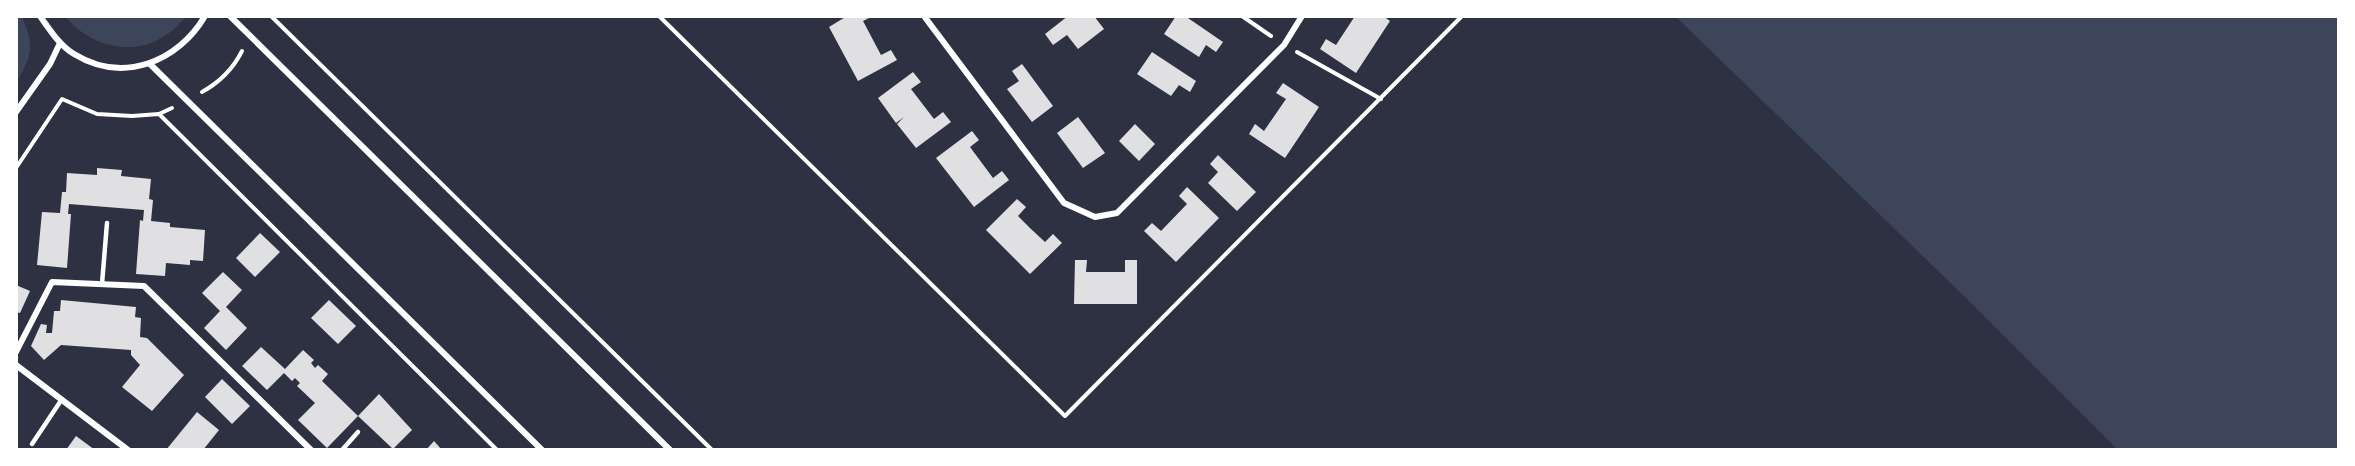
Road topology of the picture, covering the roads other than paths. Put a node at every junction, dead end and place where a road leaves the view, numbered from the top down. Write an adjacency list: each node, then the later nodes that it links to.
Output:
1 (40, 16): 6 (street)
2 (205, 16): 7 (street)
3 (230, 16): 20 (street)
4 (924, 16): 5 (street)
5 (1302, 16)
6 (60, 43): 7 (street); 8 (street)
7 (150, 64): 19 (street)
8 (16, 112)
9 (107, 223): 10 (lane)
10 (102, 284): 11 (street); 17 (street)
11 (16, 351)
12 (16, 365): 13 (street)
13 (62, 399): 15 (lane); 16 (street)
14 (358, 432): 18 (lane)
15 (32, 444)
16 (128, 450)
17 (310, 450)
18 (342, 450)
19 (542, 450)
20 (670, 450)

